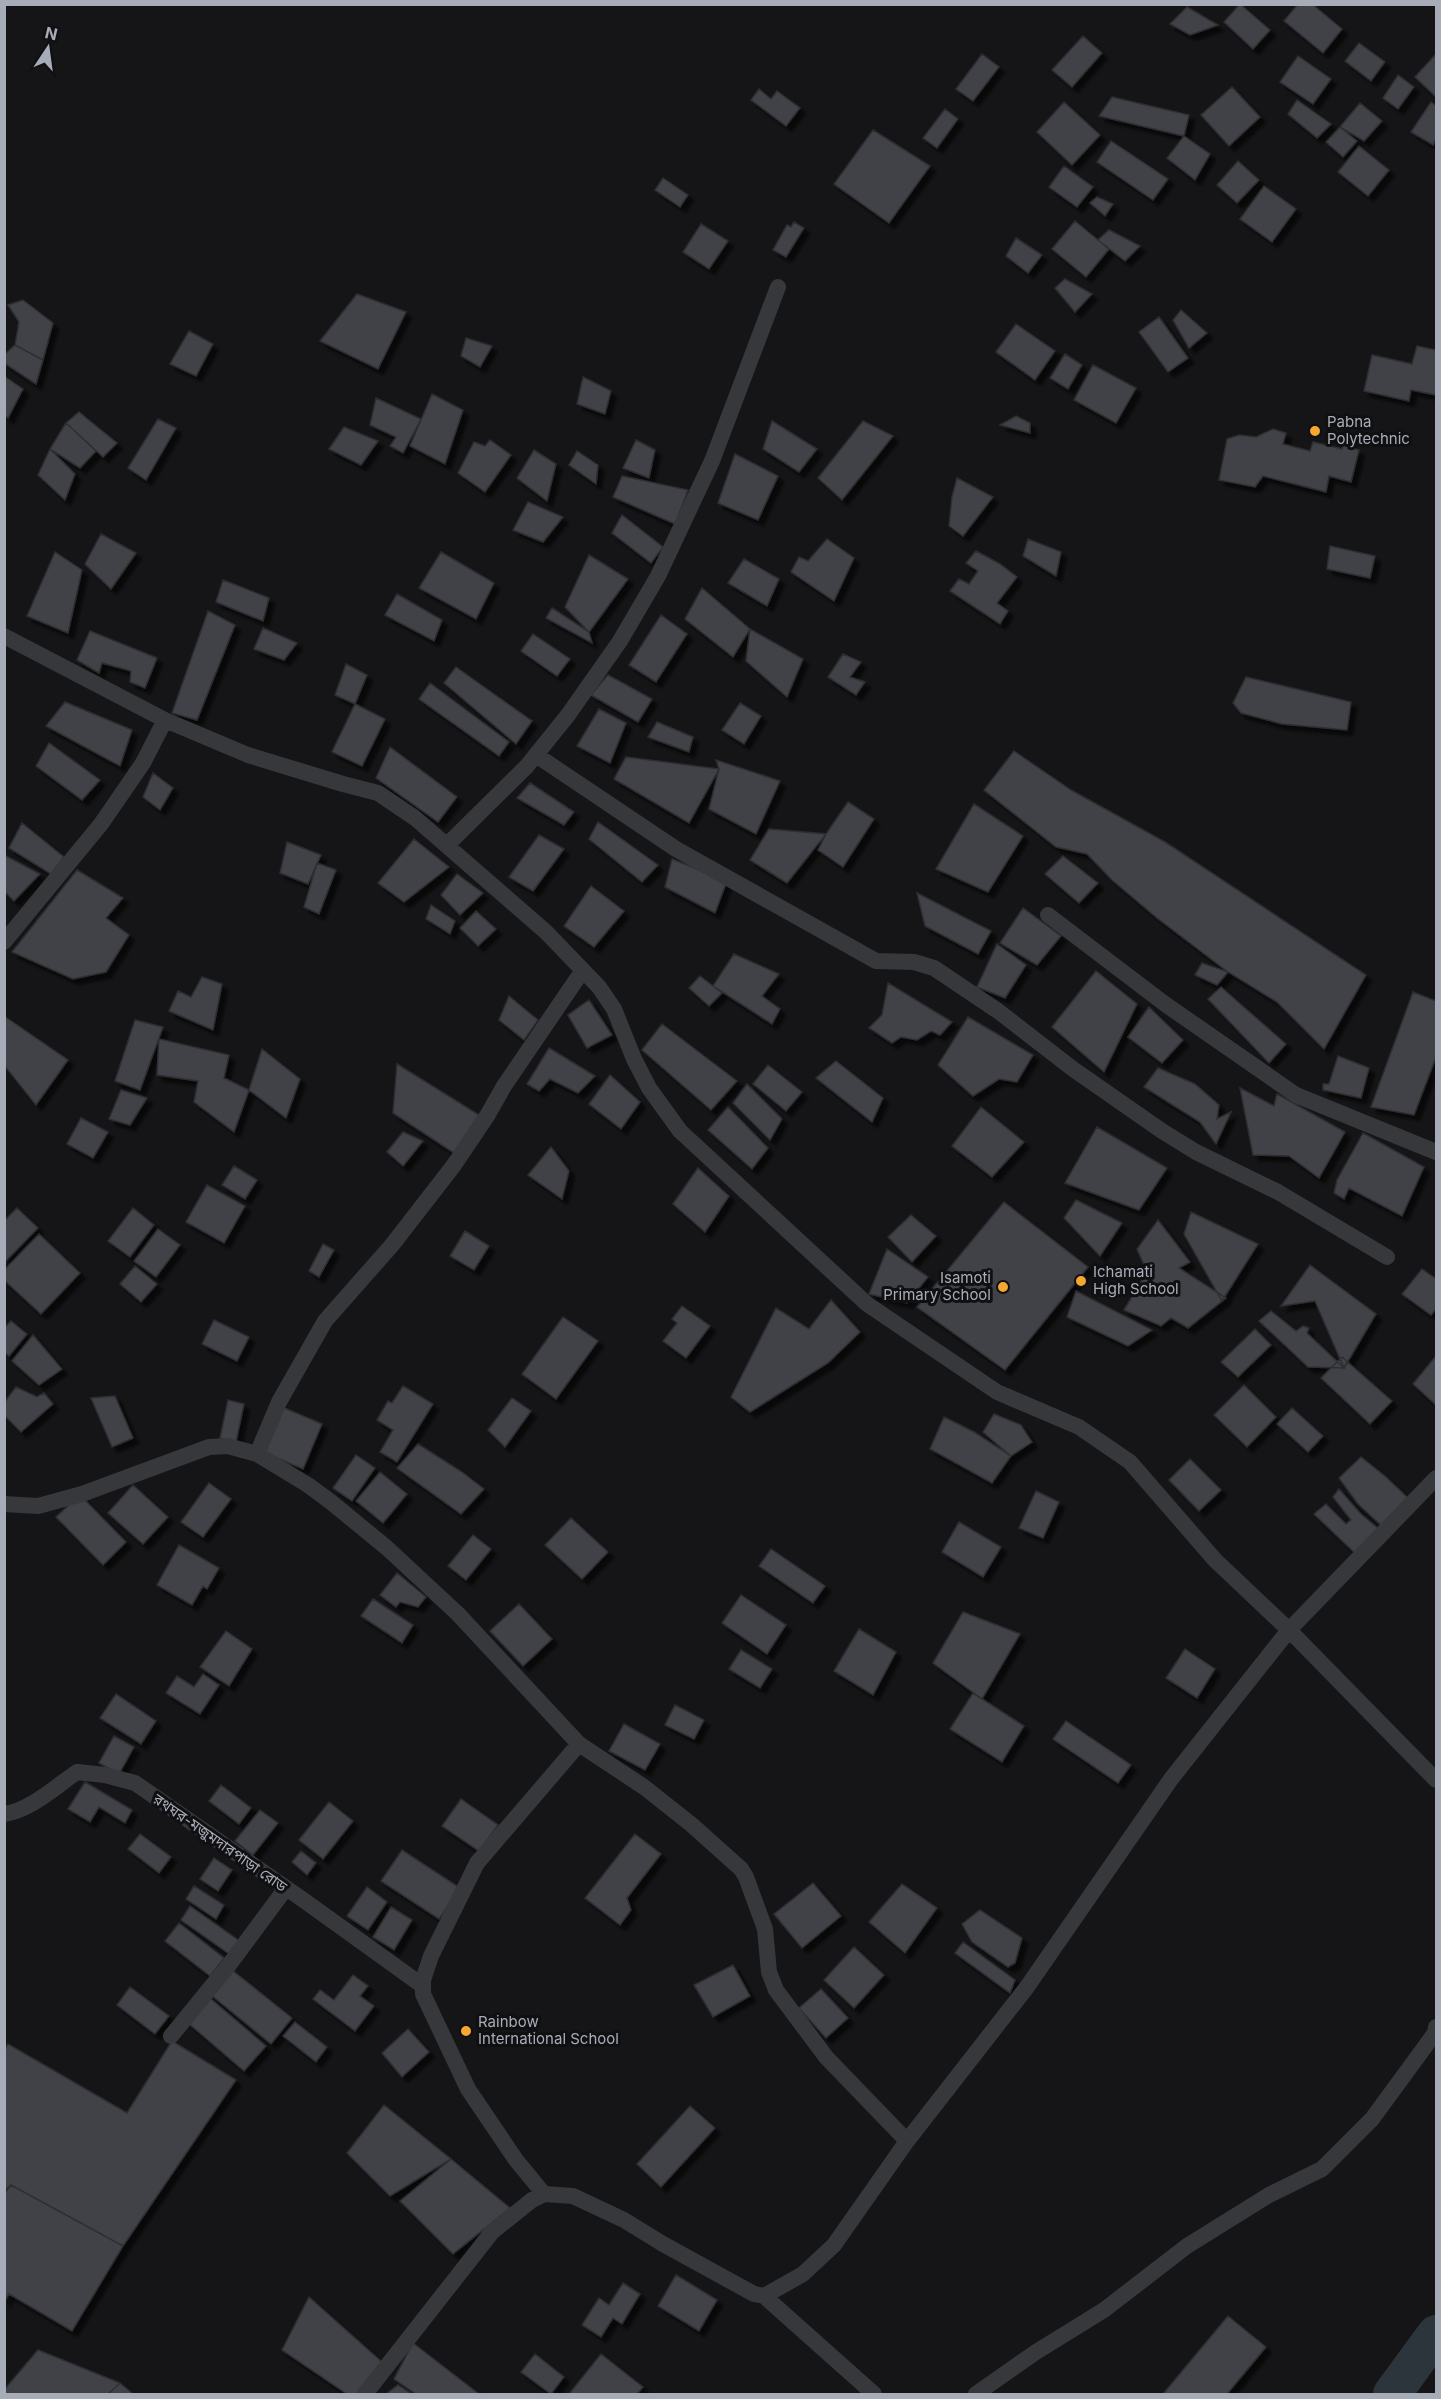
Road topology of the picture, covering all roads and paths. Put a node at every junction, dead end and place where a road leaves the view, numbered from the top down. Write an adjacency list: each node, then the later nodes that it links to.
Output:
1 (778, 287): 4 (street)
2 (4, 636): 3 (street)
3 (165, 720): 5 (street); 7 (street)
4 (536, 755): 5 (street); 10 (street)
5 (447, 845): 8 (street)
6 (1048, 915): 9 (street)
7 (4, 942)
8 (583, 970): 11 (street); 14 (street)
9 (1437, 1152)
10 (1387, 1257)
11 (256, 1454): 13 (street); 15 (street)
12 (1437, 1478): 14 (street)
13 (4, 1504)
14 (1289, 1630): 16 (street); 22 (street)
15 (579, 1744): 19 (street); 22 (street)
16 (1437, 1780)
17 (4, 1814): 18 (street, রথঘর-মজুমদারপাড়া রোড)
18 (286, 1888): 19 (street, রথঘর-মজুমদারপাড়া রোড); 21 (street)
19 (423, 1986): 23 (street)
20 (1437, 2027): 27 (street)
21 (171, 2036)
22 (906, 2141): 24 (street)
23 (544, 2194): 24 (street); 25 (street)
24 (765, 2296): 26 (street)
25 (365, 2394)
26 (874, 2394)
27 (976, 2394)

